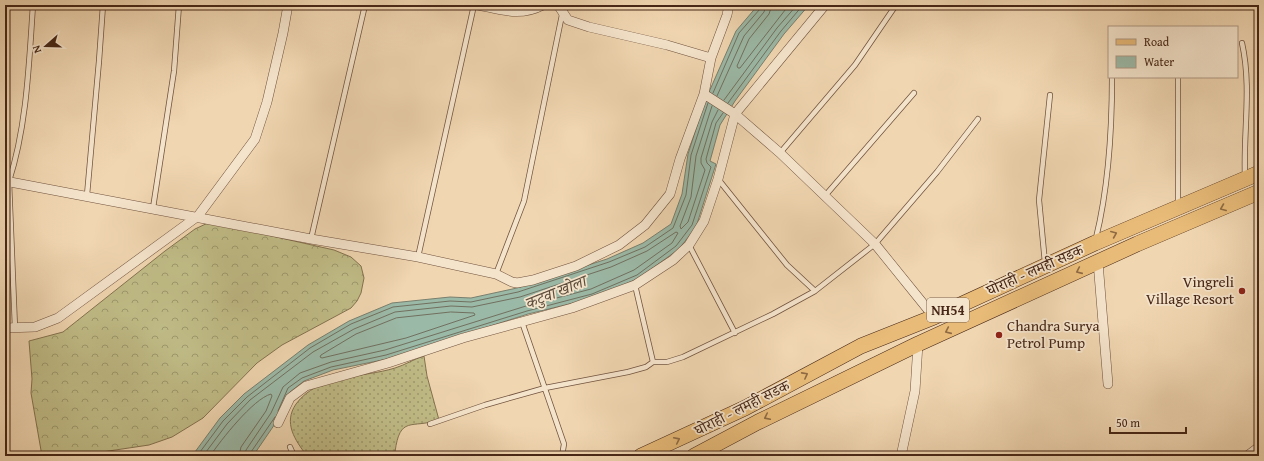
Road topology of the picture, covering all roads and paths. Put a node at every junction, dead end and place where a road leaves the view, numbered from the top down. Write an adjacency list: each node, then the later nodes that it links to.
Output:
1 (33, 5): 25 (lane)
2 (102, 5): 27 (lane)
3 (179, 5): 30 (lane)
4 (288, 5): 31 (street)
5 (365, 5): 32 (lane)
6 (474, 5): 36 (lane)
7 (478, 5): 8 (street)
8 (543, 5)
9 (729, 5): 14 (street)
10 (825, 5): 20 (street)
11 (896, 5): 22 (lane)
12 (562, 7): 14 (street); 39 (lane)
13 (1242, 43): 23 (lane)
14 (711, 58): 18 (street)
15 (1112, 78): 33 (lane)
16 (1178, 78): 29 (lane)
17 (914, 93): 28 (lane)
18 (704, 94): 20 (street); 39 (street)
19 (1050, 95): 38 (lane)
20 (735, 114): 22 (street); 24 (street)
21 (978, 119): 34 (lane)
22 (780, 153): 28 (street)
23 (1252, 176): 29 (main road, घोराही - लमही सडक / NH54)
24 (718, 179): 35 (street); 41 (lane)
25 (7, 181): 27 (street); 45 (lane)
26 (1259, 192): 37 (main road, घोराही - लमही सडक / NH54, one-way to 37)
27 (87, 195): 30 (street)
28 (824, 196): 34 (street)
29 (1178, 207): 33 (main road, घोराही - लमही सडक / NH54, one-way to 29)
30 (153, 208): 31 (street)
31 (198, 216): 32 (street); 45 (street)
32 (311, 239): 36 (street)
33 (1095, 243): 38 (main road, घोराही - लमही सडक / NH54)
34 (875, 244): 41 (lane); 42 (street)
35 (689, 245): 40 (street); 46 (lane)
36 (418, 257): 39 (street)
37 (1098, 262): 47 (main road, घोराही - लमही सडक / NH54, one-way to 47); 49 (street)
38 (1045, 265): 42 (main road, घोराही - लमही सडक / NH54)
39 (496, 274)
40 (635, 285): 43 (street); 48 (lane)
41 (815, 291): 46 (lane)
42 (934, 317): 55 (main road, घोराही - लमही सडक / NH54, one-way to 42)
43 (522, 322): 50 (lane); 51 (street)
44 (5, 328): 45 (street)
45 (15, 328)
46 (735, 333): 48 (lane)
47 (918, 344): 59 (main road, घोराही - लमही सडक / NH54, one-way to 59); 60 (street)
48 (653, 362): 50 (lane)
49 (1108, 384)
50 (546, 388): 52 (lane); 57 (lane)
51 (278, 423)
52 (430, 424)
53 (290, 447): 56 (lane)
54 (1259, 447): 61 (street)
55 (662, 452): 58 (main road, घोराही - लमही सडक / NH54)
56 (294, 456)
57 (562, 456)
58 (641, 456)
59 (694, 456)
60 (901, 456)
61 (1247, 456)

